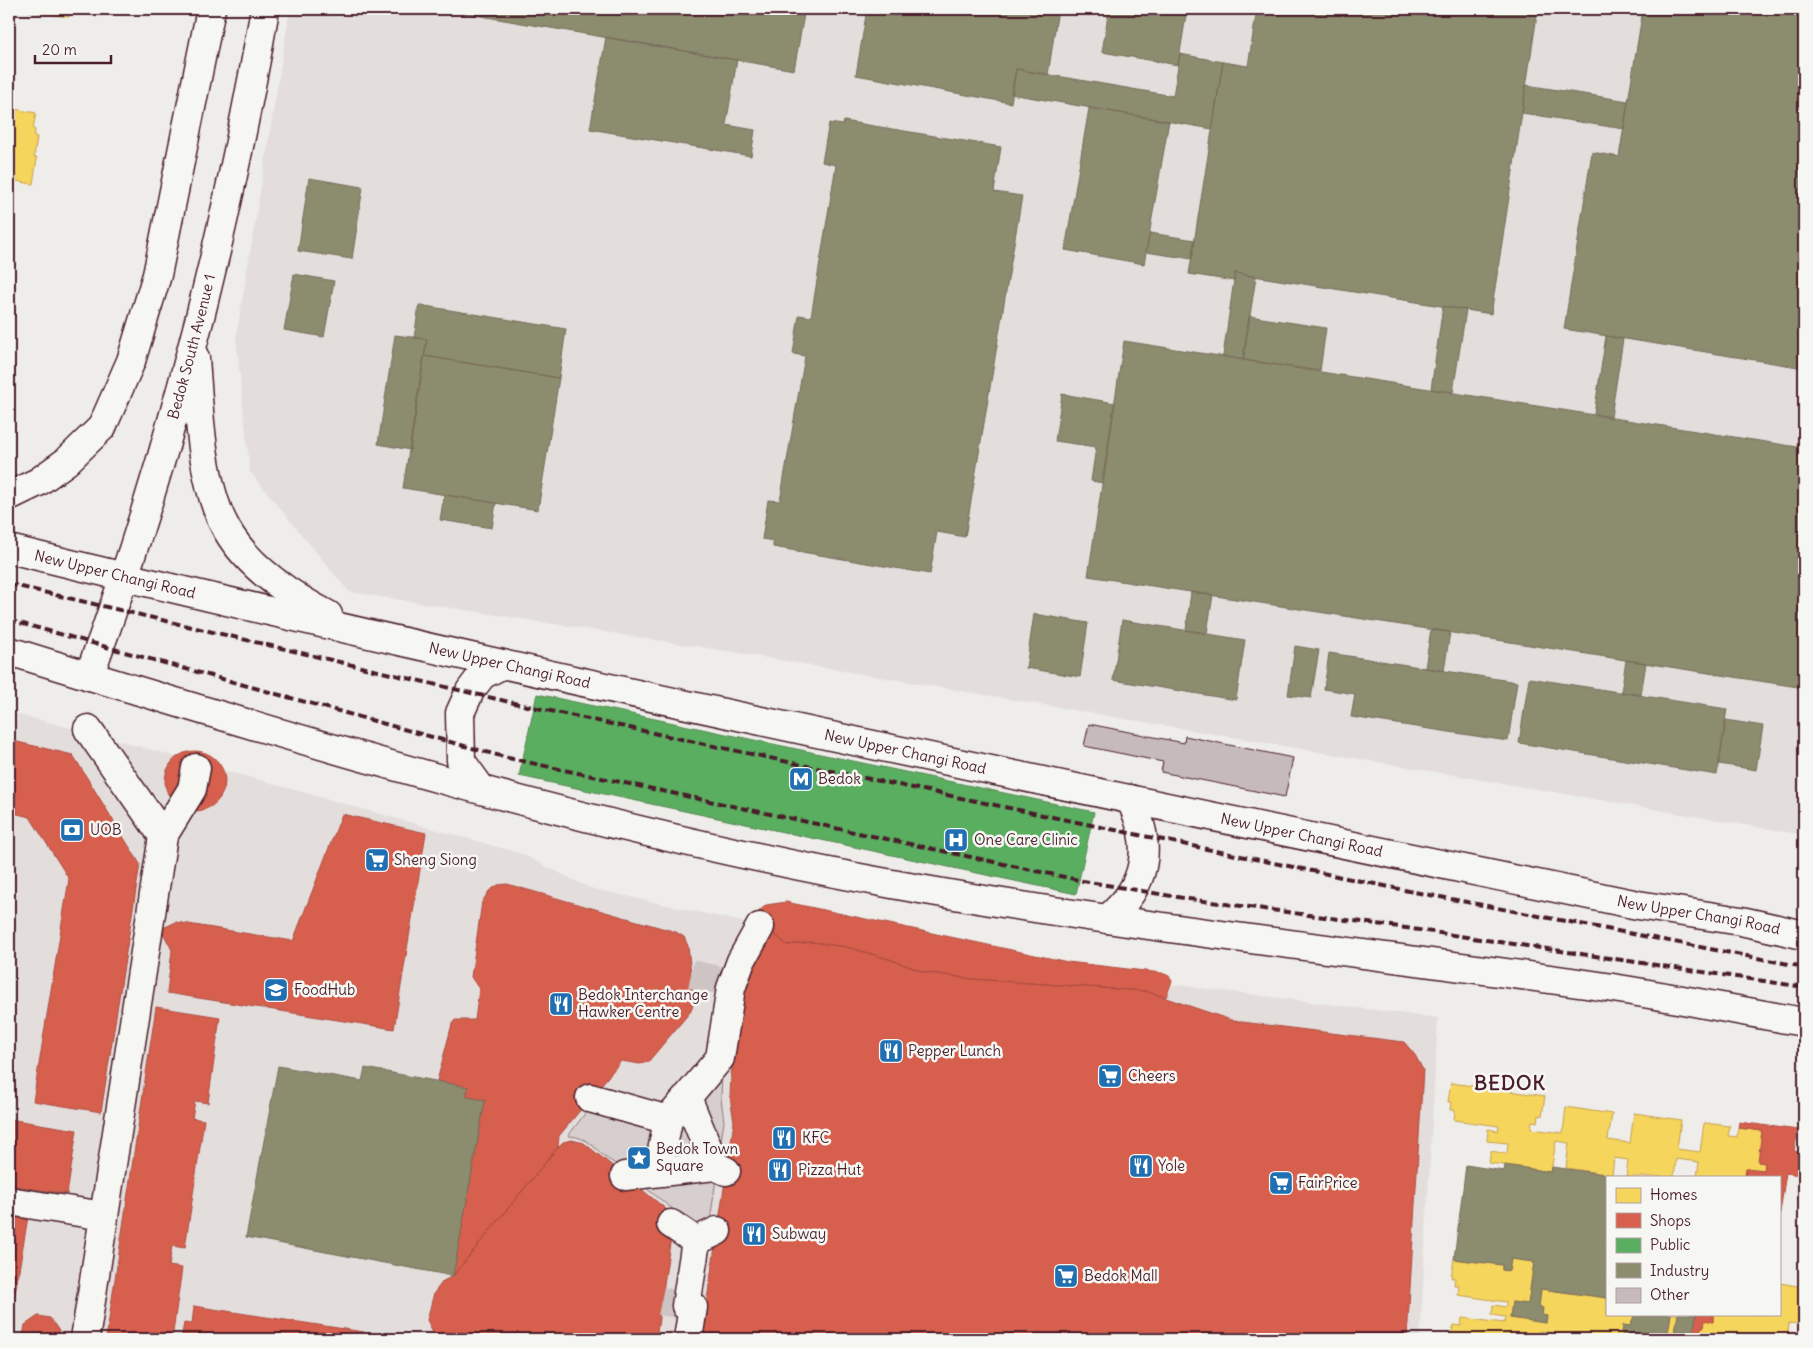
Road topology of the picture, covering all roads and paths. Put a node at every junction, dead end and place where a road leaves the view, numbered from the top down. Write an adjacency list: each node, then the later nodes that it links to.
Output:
1 (211, 9): 4 (main road)
2 (265, 9): 3 (main road, Bedok South Avenue 1)
3 (193, 342): 6 (main road, Bedok South Avenue 1); 7 (main road)
4 (9, 496)
5 (9, 549): 6 (main road, New Upper Changi Road)
6 (126, 578): 7 (main road, New Upper Changi Road); 10 (main road, Bedok South Avenue 1)
7 (359, 632): 9 (main road, New Upper Changi Road)
8 (9, 651): 10 (main road)
9 (503, 664): 13 (main road); 14 (main road, New Upper Changi Road)
10 (89, 676): 13 (main road)
11 (88, 729): 15 (main road)
12 (196, 768): 15 (main road)
13 (482, 790): 16 (main road)
14 (1130, 799): 16 (main road); 18 (main road, New Upper Changi Road)
15 (163, 836): 28 (main road)
16 (1107, 919): 19 (main road)
17 (760, 927): 22 (main road)
18 (1804, 935)
19 (1758, 1014): 20 (main road); 21 (main road)
20 (1804, 1022)
21 (1804, 1036)
22 (687, 1097): 24 (main road); 25 (main road)
23 (590, 1098): 24 (main road)
24 (668, 1120): 25 (main road)
25 (658, 1172): 26 (main road)
26 (625, 1176)
27 (9, 1201): 28 (main road)
28 (104, 1216): 30 (main road)
29 (671, 1224): 31 (main road)
30 (85, 1339)
31 (688, 1339)

